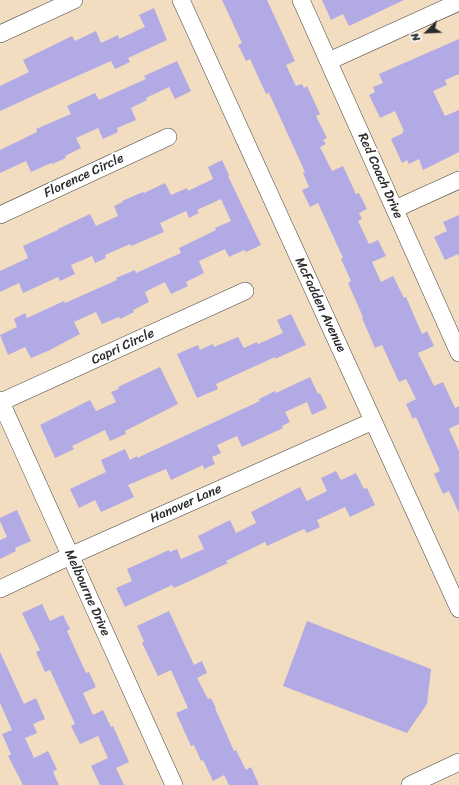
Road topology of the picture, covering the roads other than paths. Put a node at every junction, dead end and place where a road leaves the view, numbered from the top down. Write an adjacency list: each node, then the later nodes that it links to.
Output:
1 (74, 0): 5 (street)
2 (181, 0): 14 (street, McFadden Avenue)
3 (301, 0): 6 (street, Red Coach Drive)
4 (459, 2): 6 (street)
5 (0, 34)
6 (328, 61): 9 (street, Red Coach Drive)
7 (168, 137): 10 (street, Florence Circle)
8 (459, 180): 9 (street)
9 (394, 209): 12 (street, Red Coach Drive)
10 (0, 215)
11 (244, 291): 13 (street, Capri Circle)
12 (459, 352)
13 (0, 401): 15 (street, Melbourne Drive)
14 (373, 421): 15 (street, Hanover Lane); 17 (street, McFadden Avenue)
15 (70, 556): 16 (street, Hanover Lane); 19 (street, Melbourne Drive)
16 (0, 590)
17 (459, 609)
18 (459, 762): 20 (street)
19 (174, 785)
20 (410, 785)

